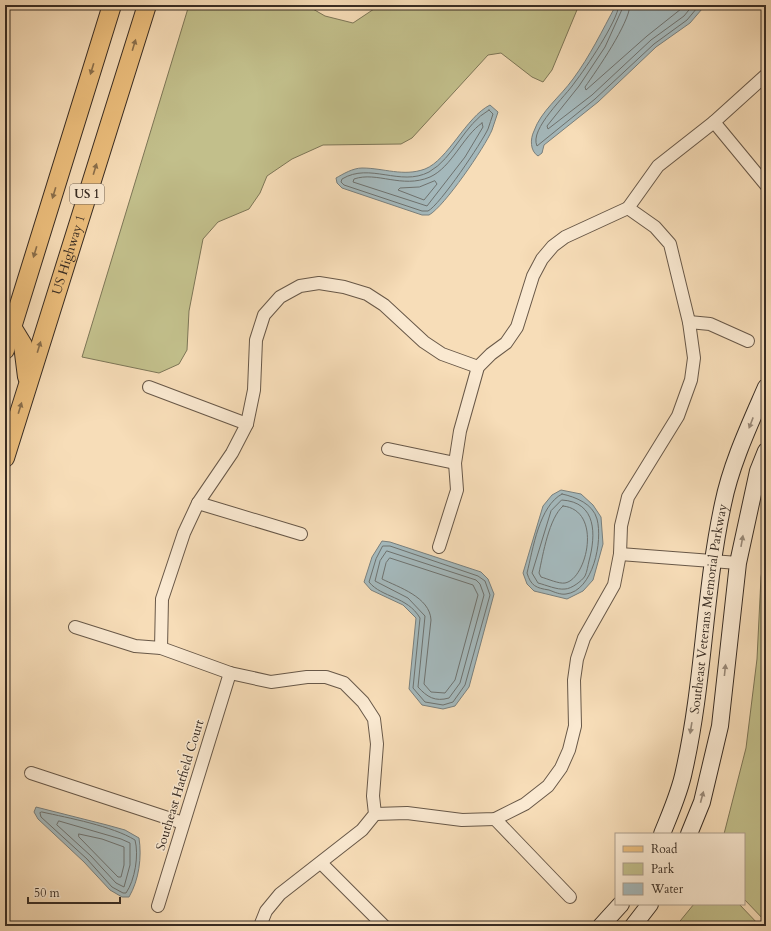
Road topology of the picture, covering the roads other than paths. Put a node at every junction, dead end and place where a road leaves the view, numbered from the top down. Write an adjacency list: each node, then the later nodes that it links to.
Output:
1 (112, 5): 8 (main road, US 1, one-way to 8)
2 (147, 5): 12 (main road, US Highway 1 / US 1, one-way to 2)
3 (766, 76): 4 (street)
4 (714, 122): 5 (street); 6 (street)
5 (766, 185)
6 (628, 208): 7 (street); 11 (street)
7 (689, 322): 9 (street); 23 (street)
8 (12, 327): 10 (main road, US 1); 12 (main road)
9 (748, 341)
10 (5, 350)
11 (478, 367): 15 (street); 19 (street)
12 (28, 384): 18 (main road, US Highway 1 / US 1, one-way to 12)
13 (149, 387): 15 (street)
14 (766, 387): 24 (main road, Southeast Veterans Memorial Parkway, one-way to 24)
15 (247, 424): 20 (street)
16 (388, 449): 19 (street)
17 (766, 451): 25 (main road, Southeast Veterans Memorial Parkway, one-way to 17)
18 (5, 458)
19 (455, 463): 22 (street)
20 (198, 503): 21 (street); 27 (street)
21 (301, 534)
22 (439, 548)
23 (620, 554): 24 (street); 31 (street)
24 (713, 562): 25 (street); 33 (main road, Southeast Veterans Memorial Parkway, one-way to 33)
25 (738, 563): 34 (main road, Southeast Veterans Memorial Parkway, one-way to 25)
26 (75, 627): 27 (street)
27 (161, 648): 28 (street)
28 (230, 673): 30 (street); 32 (street, Southeast Hatfield Court)
29 (31, 773): 32 (street)
30 (375, 814): 31 (street); 35 (street)
31 (495, 819): 36 (street)
32 (183, 823): 39 (street, Southeast Hatfield Court)
33 (662, 833)
34 (689, 833)
35 (321, 863): 40 (street); 41 (street)
36 (570, 897)
37 (619, 905): 42 (main road)
38 (649, 905): 43 (main road)
39 (158, 906)
40 (260, 926)
41 (384, 926)
42 (601, 926)
43 (633, 926)

